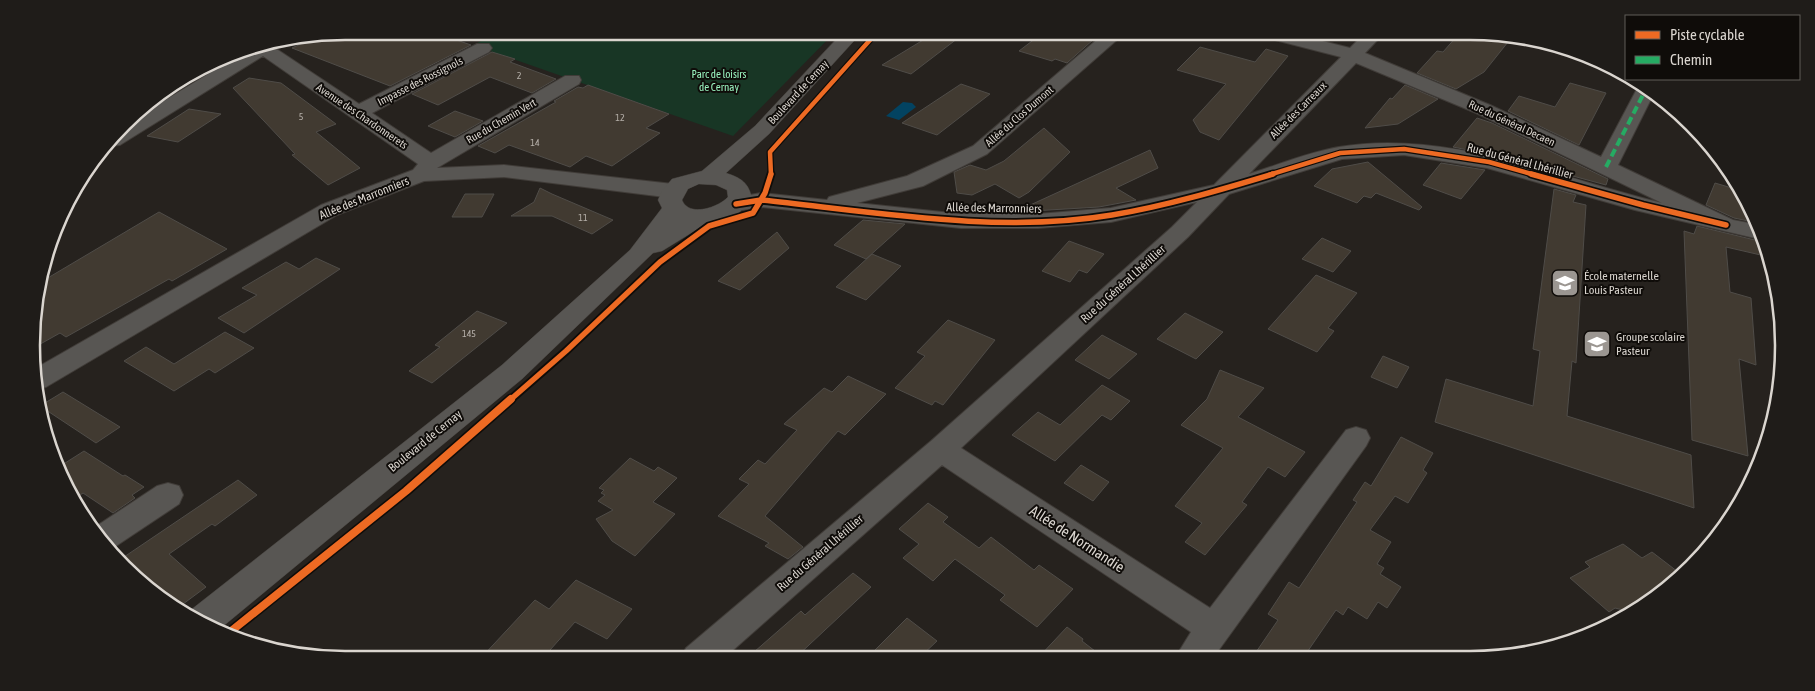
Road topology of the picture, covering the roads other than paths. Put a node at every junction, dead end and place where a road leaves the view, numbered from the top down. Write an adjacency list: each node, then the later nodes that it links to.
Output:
1 (846, 40): 11 (street, Boulevard de Cernay)
2 (1108, 40): 19 (street, Allée du Clos Dumont)
3 (1297, 40): 7 (street, Rue du Général Decaen)
4 (1369, 40): 7 (street, Allée des Carreaux)
5 (483, 48): 10 (street, Impasse des Rossignols)
6 (266, 50): 10 (street, Avenue des Chardonnerets); 12 (street)
7 (1354, 54): 13 (street, Rue du Général Decaen); 16 (street, Allée des Carreaux)
8 (572, 80): 14 (street, Rue du Chemin Vert)
9 (1643, 94): 13 (street)
10 (357, 113): 14 (street, Avenue des Chardonnerets)
11 (762, 130): 15 (street, Boulevard de Cernay); 17 (street, Boulevard de Cernay)
12 (126, 132)
13 (1606, 167): 21 (street, Rue du Général Decaen)
14 (425, 169): 18 (street, Allée des Marronniers); 24 (street, Allée des Marronniers)
15 (709, 176): 17 (street); 18 (street)
16 (1220, 190): 19 (street, Allée des Marronniers); 21 (street, Rue du Général Lhérillier); 26 (street, Rue du Général Lhérillier)
17 (742, 194): 19 (street, Allée des Marronniers); 20 (street)
18 (674, 200): 20 (street); 23 (street, Boulevard de Cernay)
19 (822, 206)
20 (701, 217): 23 (street, Boulevard de Cernay)
21 (1726, 225): 22 (street, Rue du Général Decaen)
22 (1753, 231)
23 (638, 254): 29 (street, Boulevard de Cernay)
24 (42, 376)
25 (1356, 438): 30 (street)
26 (941, 449): 30 (street, Allée de Normandie); 31 (street, Rue du Général Lhérillier)
27 (168, 495): 28 (street)
28 (107, 536)
29 (208, 618)
30 (1214, 629): 32 (street)
31 (707, 651)
32 (1197, 651)

